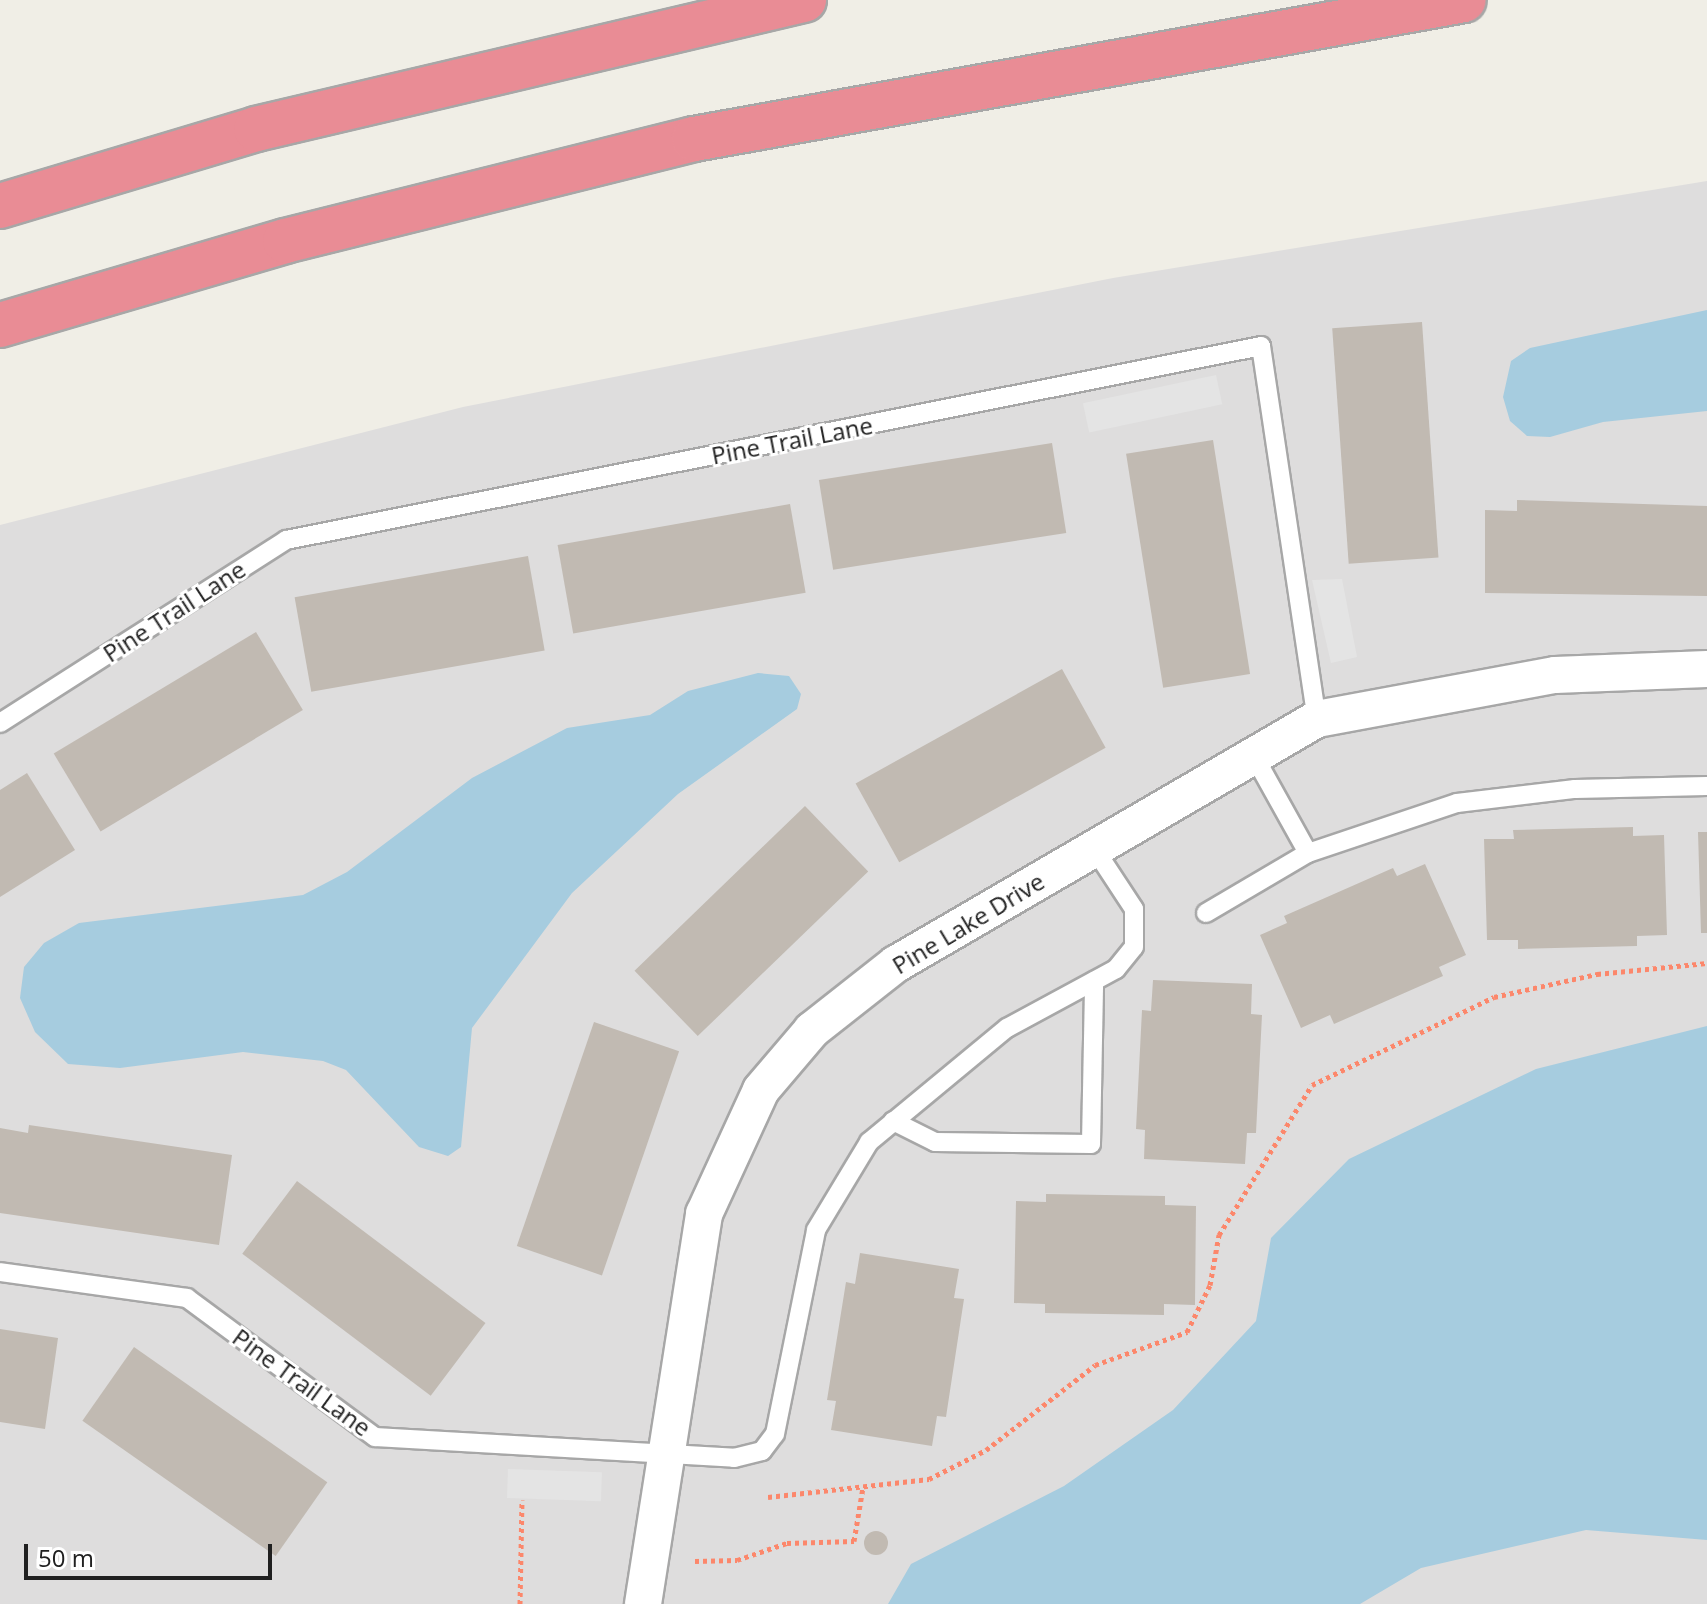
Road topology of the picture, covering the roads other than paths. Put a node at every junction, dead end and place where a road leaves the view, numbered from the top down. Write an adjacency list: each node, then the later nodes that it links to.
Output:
1 (804, 0): 3 (highway)
2 (1464, 0): 4 (highway)
3 (0, 206)
4 (0, 325)
5 (1707, 669): 6 (street, Pine Lake Drive)
6 (1317, 719): 7 (lane, Pine Trail Lane); 8 (street, Pine Lake Drive)
7 (0, 723)
8 (1254, 756): 10 (street, Pine Lake Drive); 11 (lane)
9 (1707, 786): 11 (lane)
10 (1094, 848): 13 (lane, Pine Trail Lane); 16 (street, Pine Lake Drive)
11 (1308, 853): 12 (lane)
12 (1206, 913)
13 (1094, 981): 14 (lane, Pine Trail Lane); 14 (lane)
14 (893, 1121): 16 (lane, Pine Trail Lane)
15 (0, 1272): 16 (lane, Pine Trail Lane)
16 (664, 1451): 17 (street, Pine Lake Drive)
17 (643, 1604)

